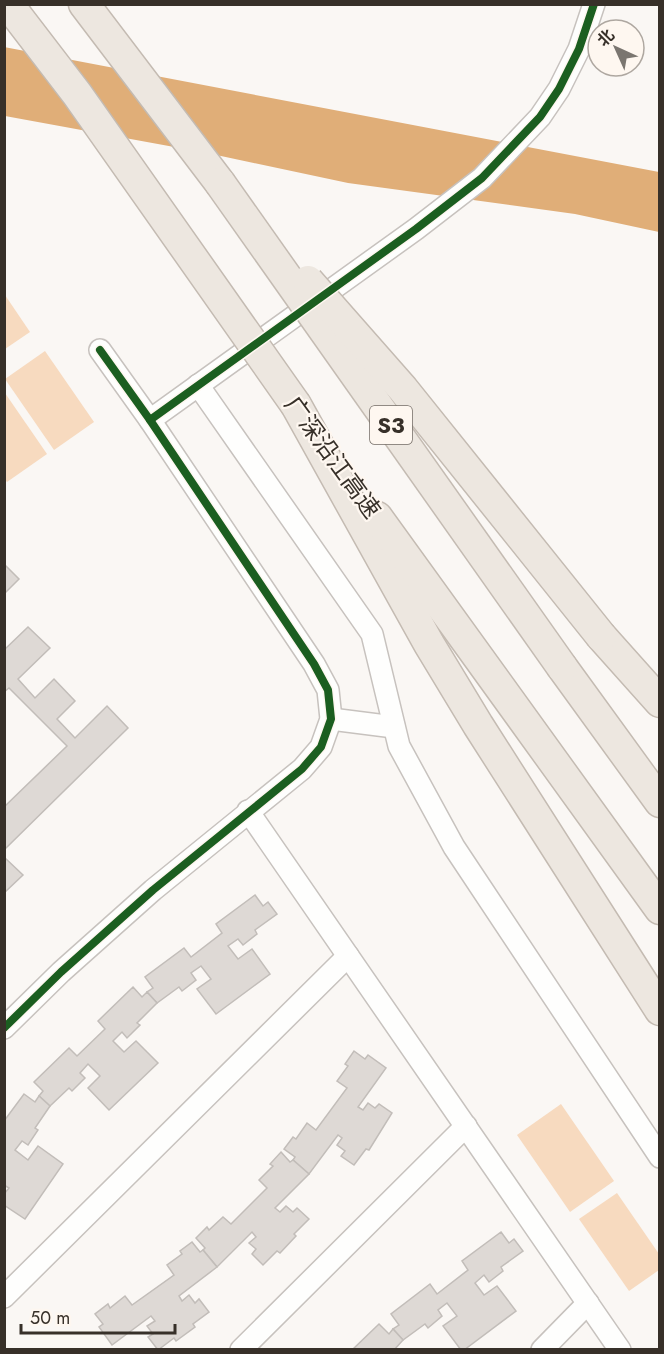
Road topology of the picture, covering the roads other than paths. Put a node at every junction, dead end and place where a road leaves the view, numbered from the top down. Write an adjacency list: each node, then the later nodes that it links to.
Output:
1 (8, 4): 7 (highway, 广深沿江高速, bridge)
2 (84, 4): 4 (highway, S3)
3 (594, 4): 6 (street)
4 (220, 183): 9 (highway, bridge); 12 (highway, S3, bridge)
5 (100, 350): 8 (street)
6 (198, 385): 8 (street); 11 (street)
7 (296, 405): 14 (highway, 广深沿江高速); 16 (highway)
8 (150, 420): 10 (street)
9 (660, 702)
10 (331, 719): 11 (street); 13 (street)
11 (394, 727): 19 (street)
12 (660, 802)
13 (248, 812): 15 (street); 17 (street)
14 (660, 909)
15 (348, 956): 18 (street); 20 (street)
16 (660, 1010)
17 (4, 1028)
18 (466, 1126): 21 (street); 22 (street)
19 (660, 1157)
20 (4, 1297)
21 (588, 1303): 23 (street); 24 (street)
22 (241, 1350)
23 (542, 1350)
24 (620, 1350)

